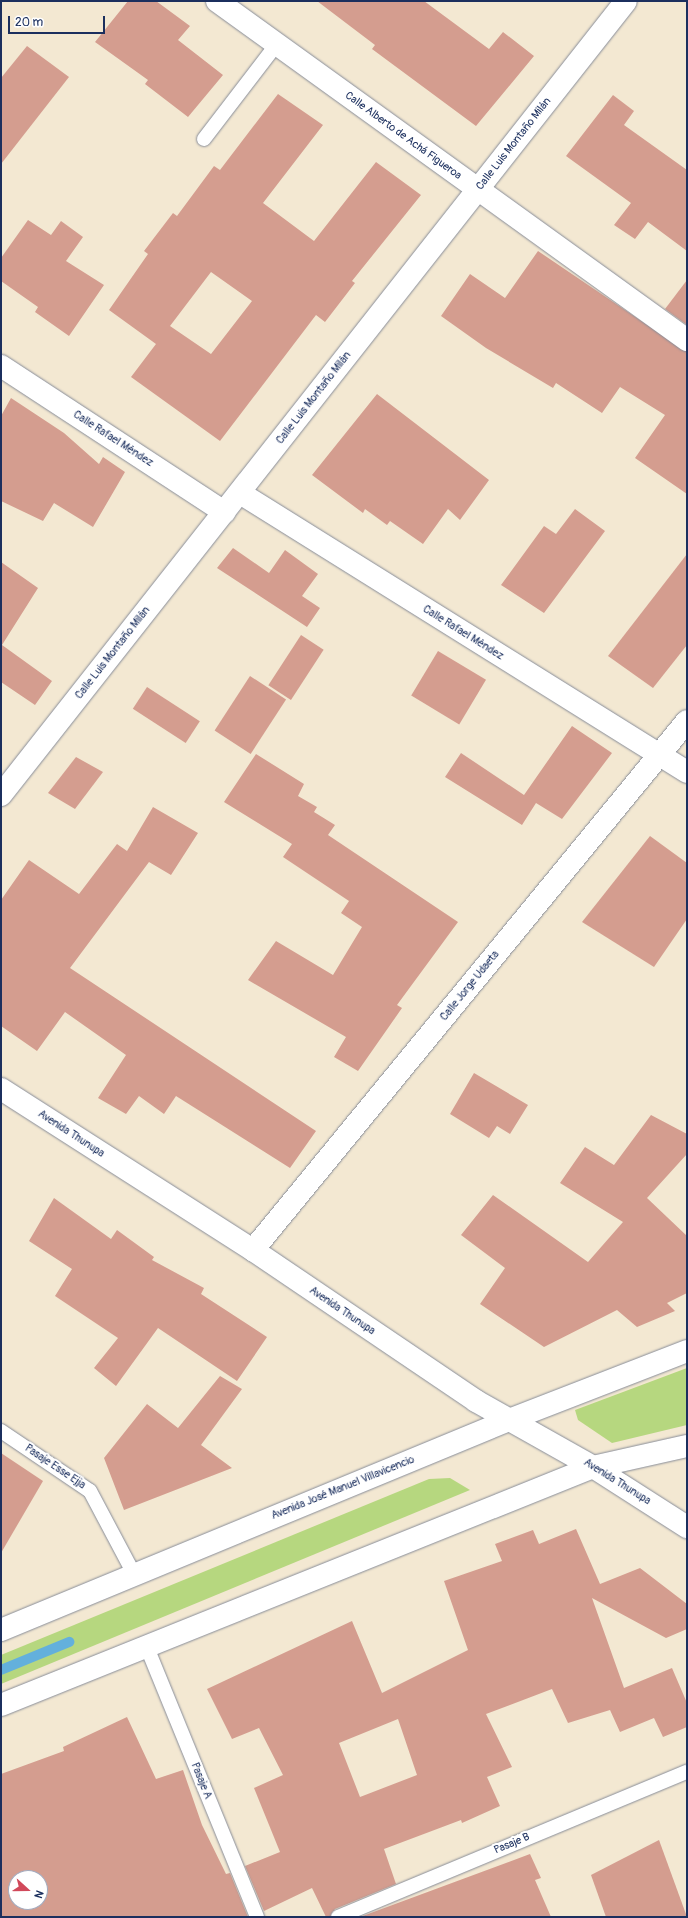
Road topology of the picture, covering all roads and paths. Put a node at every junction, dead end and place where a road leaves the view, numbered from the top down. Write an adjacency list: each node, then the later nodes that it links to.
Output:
1 (217, 1): 3 (street, Calle Alberto de Achá Figueroa)
2 (626, 1): 5 (street, Calle Luis Montaño Milán)
3 (277, 44): 4 (lane); 5 (street, Calle Alberto de Achá Figueroa)
4 (204, 139)
5 (477, 191): 6 (street, Calle Alberto de Achá Figueroa); 8 (street, Calle Luis Montaño Milán)
6 (687, 340)
7 (1, 366): 9 (street, Calle Rafael Méndez)
8 (240, 493): 9 (street, Calle Luis Montaño Milán); 11 (street, Calle Rafael Méndez)
9 (224, 512): 13 (street, Calle Luis Montaño Milán)
10 (687, 721): 11 (street, Calle Jorge Udaeta)
11 (659, 756): 12 (street, Calle Rafael Méndez); 15 (street, Calle Jorge Udaeta)
12 (687, 772)
13 (1, 795)
14 (1, 1089): 15 (street, Avenida Thunupa)
15 (253, 1250): 17 (street, Avenida Thunupa)
16 (687, 1350): 17 (street, Avenida José Manuel Villavicencio)
17 (509, 1420): 20 (street, Avenida Thunupa); 22 (street, Avenida José Manuel Villavicencio)
18 (1, 1431): 22 (lane, Pasaje Esse Ejja)
19 (687, 1446): 20 (street)
20 (593, 1467): 21 (street, Avenida Thunupa); 24 (street)
21 (687, 1527)
22 (134, 1574): 23 (street, Avenida José Manuel Villavicencio)
23 (1, 1630)
24 (146, 1645): 25 (street); 27 (lane, Pasaje A)
25 (1, 1705)
26 (687, 1772): 28 (lane, Pasaje B)
27 (257, 1917)
28 (338, 1917)

